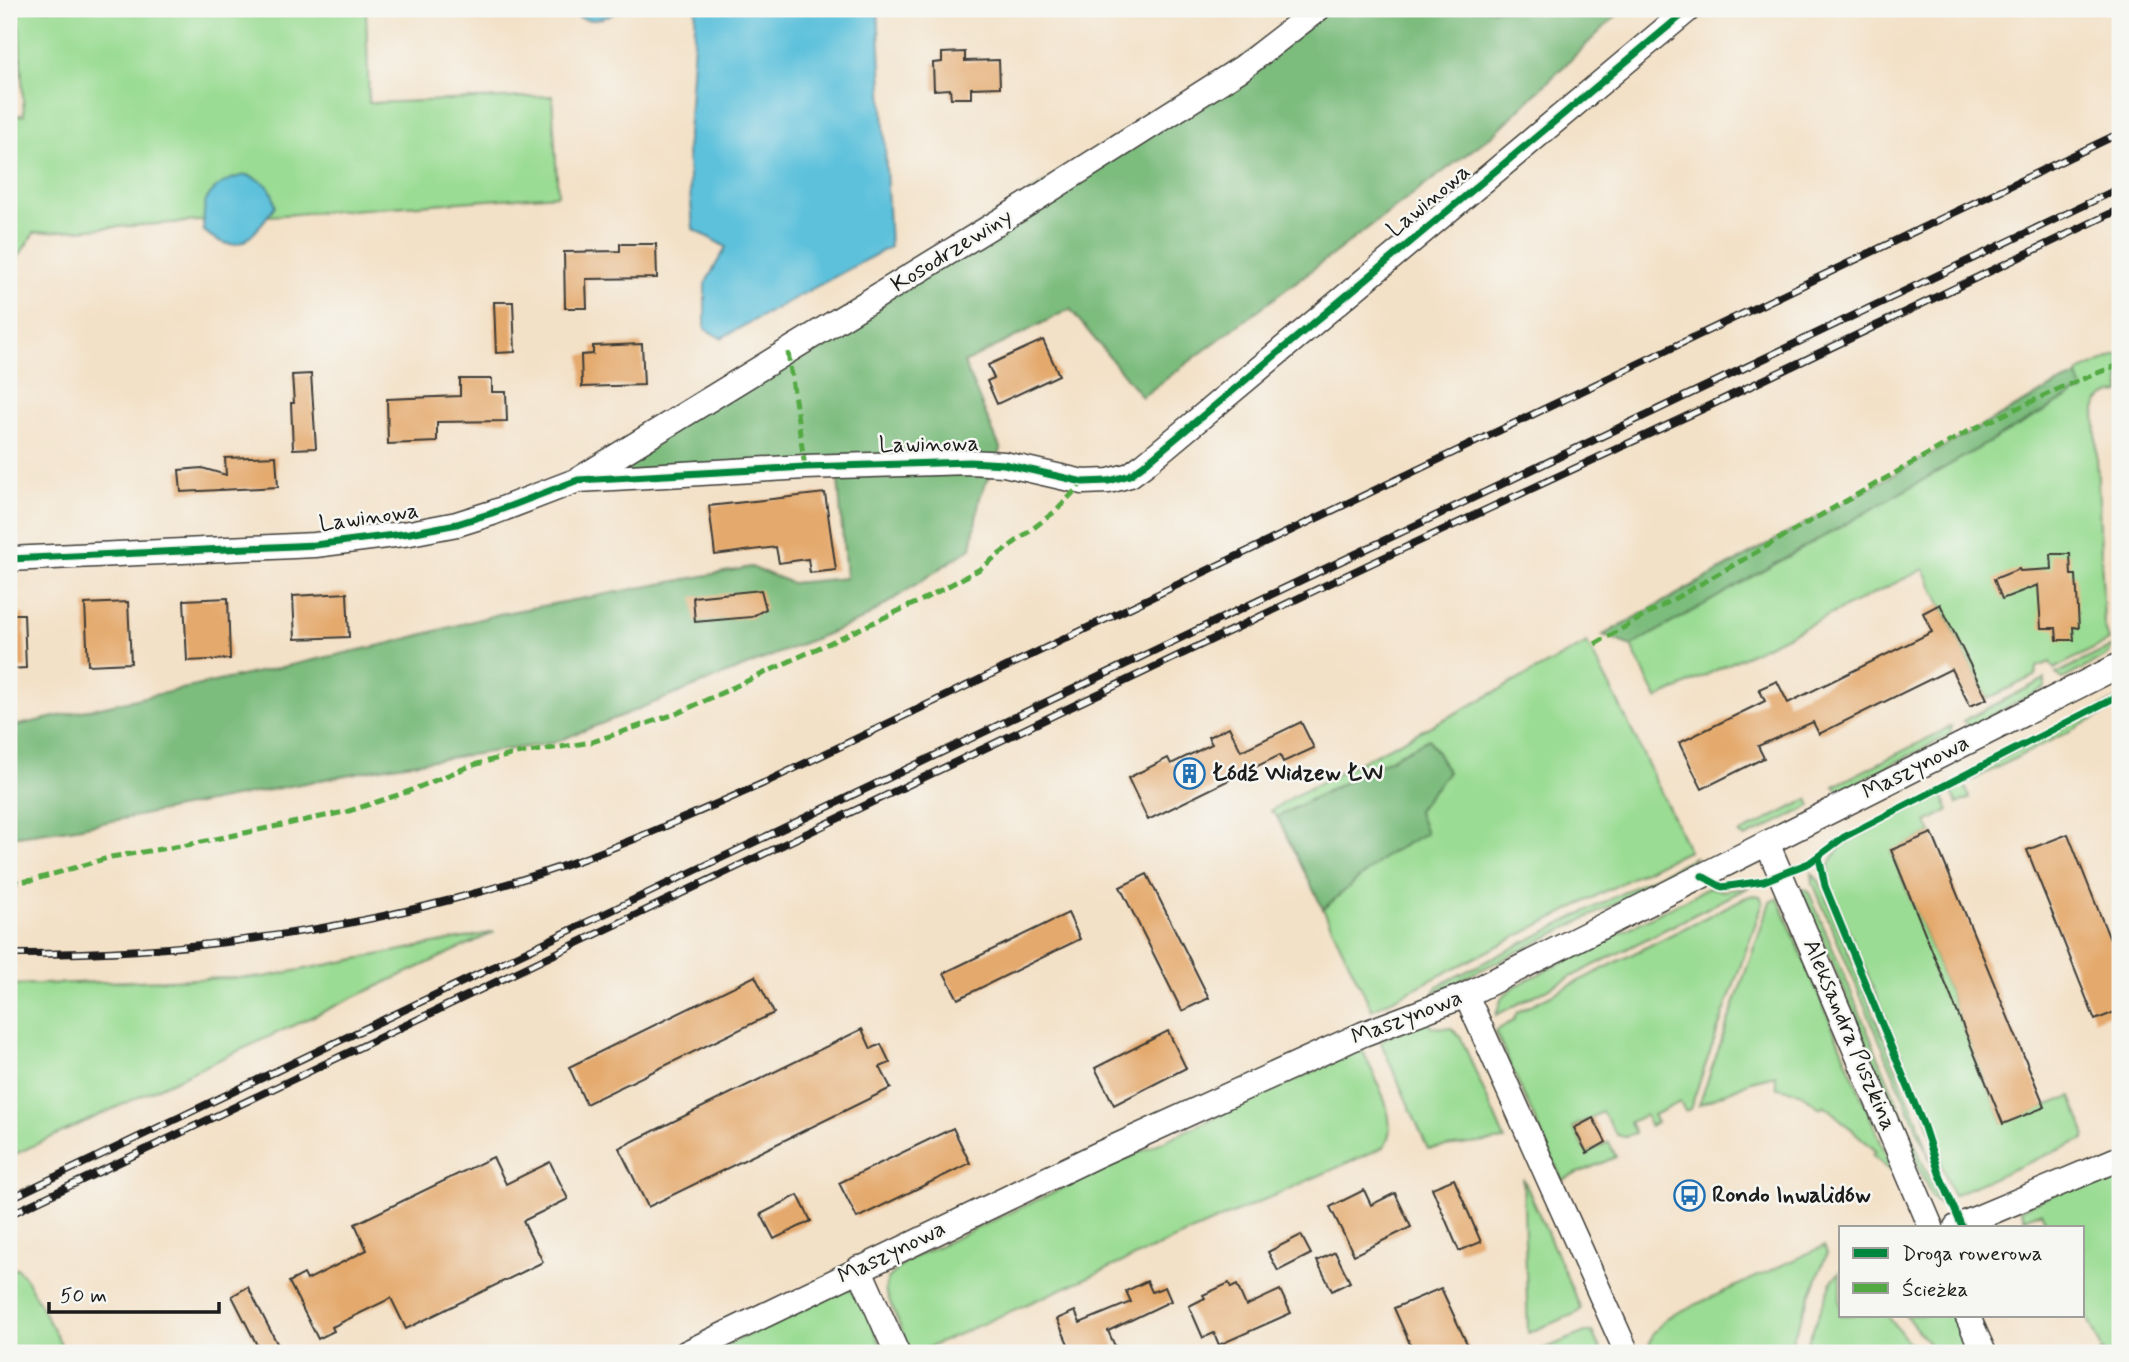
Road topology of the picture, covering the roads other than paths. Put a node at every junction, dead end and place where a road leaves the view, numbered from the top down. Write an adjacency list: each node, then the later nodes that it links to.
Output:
1 (1318, 9): 3 (street, Kosodrzewiny)
2 (1689, 9): 3 (street, Lawinowa)
3 (578, 480): 4 (street, Lawinowa)
4 (9, 559)
5 (2120, 665): 6 (street, Maszynowa)
6 (1767, 843): 7 (street, Maszynowa); 9 (street, Aleksandra Puszkina)
7 (1466, 995): 11 (street, Maszynowa); 15 (street)
8 (2120, 1158): 10 (street)
9 (1931, 1226)
10 (1958, 1226)
11 (859, 1268): 13 (street, Maszynowa); 14 (street)
12 (1967, 1316): 16 (street)
13 (686, 1353)
14 (897, 1353)
15 (1627, 1353)
16 (1984, 1353)

